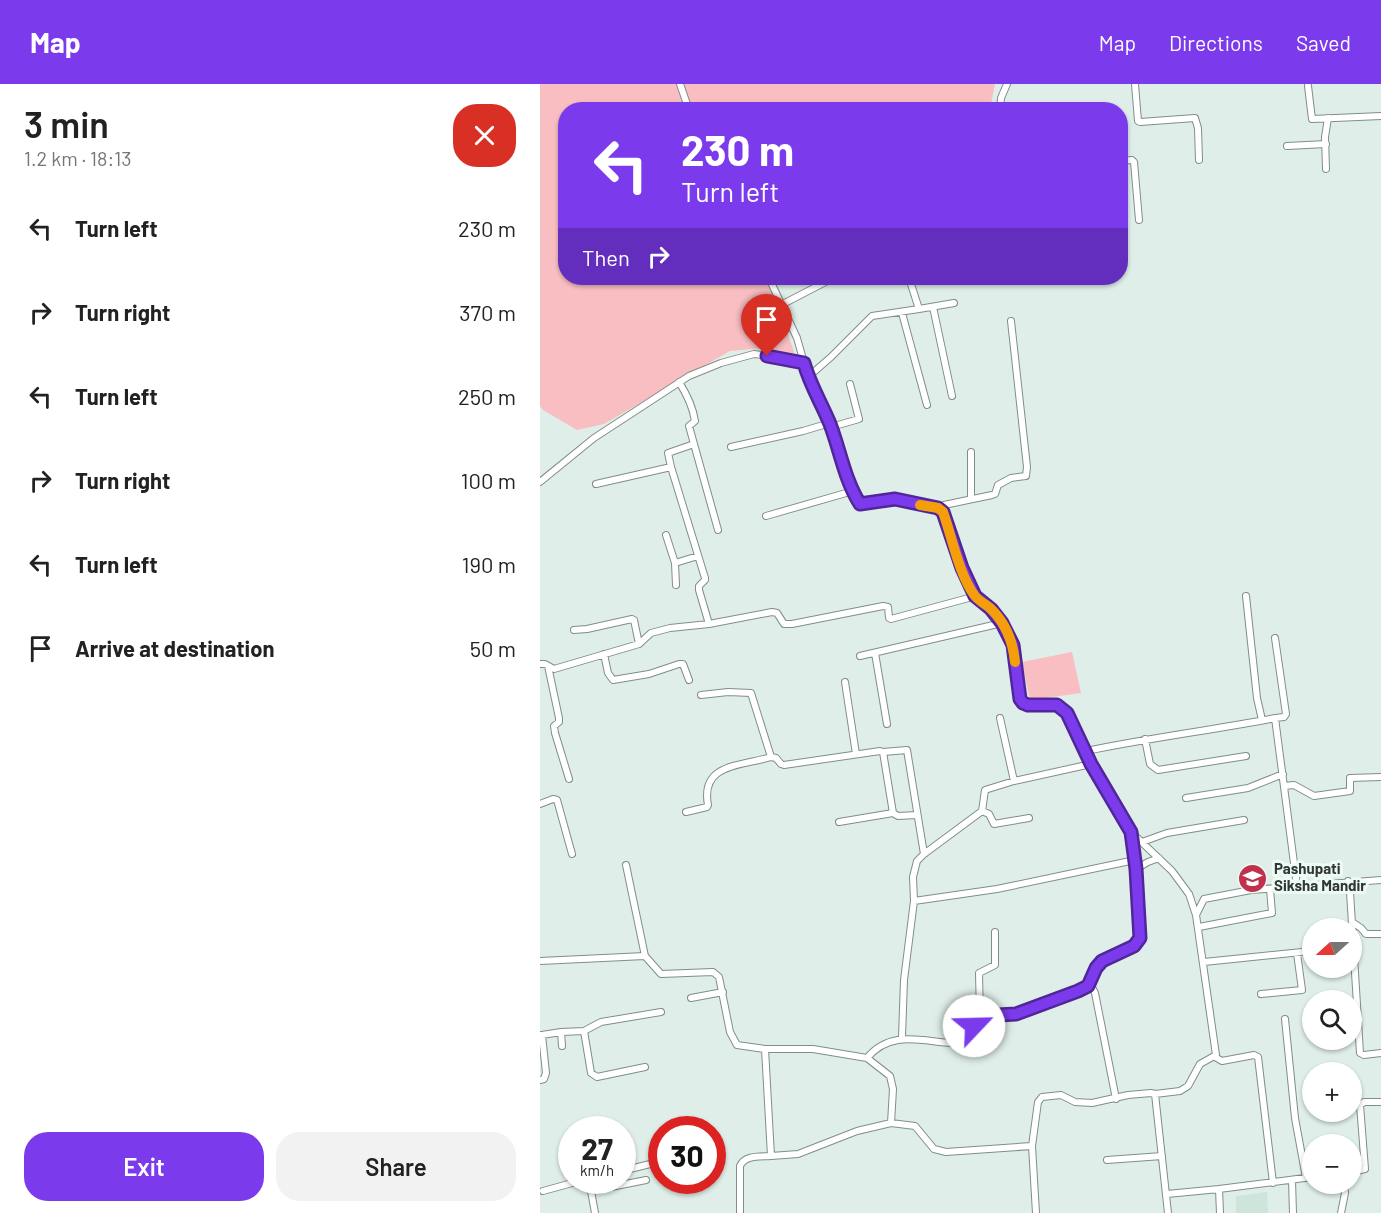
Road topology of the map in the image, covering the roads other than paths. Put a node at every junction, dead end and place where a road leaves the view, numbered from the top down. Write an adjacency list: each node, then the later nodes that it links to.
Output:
1 (680, 84): 5 (street)
2 (1007, 84): 6 (street)
3 (1135, 84): 12 (street)
4 (1308, 87): 8 (street)
5 (686, 102)
6 (1001, 102)
7 (1381, 116): 8 (street)
8 (1328, 118): 9 (street)
9 (1326, 144): 10 (street); 13 (street)
10 (1287, 146)
11 (1128, 160): 14 (street)
12 (1199, 160)
13 (1326, 169)
14 (1139, 220)
15 (773, 285): 19 (street)
16 (819, 285): 19 (street)
17 (913, 285): 21 (street)
18 (954, 303): 20 (street)
19 (783, 304): 24 (street)
20 (933, 307): 21 (street); 28 (street)
21 (919, 309): 22 (street)
22 (902, 313): 25 (street); 29 (street)
23 (1011, 321): 38 (street)
24 (804, 363): 25 (street); 26 (street)
25 (808, 376): 30 (street)
26 (679, 382): 31 (street); 35 (street)
27 (850, 384): 30 (street)
28 (952, 396)
29 (927, 405)
30 (830, 425): 32 (street); 37 (street)
31 (694, 444): 34 (street); 41 (street)
32 (731, 447)
33 (971, 452): 38 (street)
34 (671, 467): 36 (street); 43 (street)
35 (540, 482)
36 (596, 484)
37 (853, 491): 39 (street); 40 (street)
38 (971, 499): 39 (street)
39 (938, 508): 46 (street)
40 (766, 516)
41 (718, 530)
42 (666, 535): 44 (street)
43 (698, 556): 44 (street); 49 (street)
44 (675, 563): 45 (street)
45 (676, 585)
46 (975, 596): 48 (street); 49 (street)
47 (1246, 596): 63 (street)
48 (1002, 623): 53 (street); 66 (street)
49 (709, 624): 52 (street)
50 (574, 630): 52 (street)
51 (1275, 638): 62 (street)
52 (639, 644): 54 (street)
53 (875, 653): 55 (street); 64 (street)
54 (604, 654): 57 (street); 58 (street)
55 (860, 656)
56 (540, 664): 57 (street)
57 (548, 666): 74 (street)
58 (689, 680)
59 (845, 682): 68 (street)
60 (701, 695): 70 (street)
61 (1000, 718): 75 (street)
62 (1275, 718): 63 (street); 72 (street)
63 (1262, 720): 65 (street)
64 (887, 724)
65 (1145, 739): 66 (street); 69 (street)
66 (1086, 751): 71 (street)
67 (883, 752): 68 (street); 81 (street); 82 (street)
68 (856, 754): 70 (street)
69 (1246, 756)
70 (771, 757): 80 (street)
71 (1091, 764): 75 (street); 86 (street)
72 (1283, 774): 76 (street); 77 (street)
73 (1381, 777): 76 (street)
74 (568, 779)
75 (1014, 781): 79 (street)
76 (1284, 786): 96 (street)
77 (1186, 798)
78 (540, 804): 88 (street)
79 (982, 811): 83 (street); 89 (street)
80 (686, 812)
81 (893, 813): 82 (street); 85 (street)
82 (917, 815): 89 (street)
83 (1029, 818)
84 (1244, 820): 87 (street)
85 (839, 822)
86 (1131, 832): 87 (street); 91 (street)
87 (1142, 842): 90 (street)
88 (572, 854)
89 (924, 854): 100 (street)
90 (1159, 858): 93 (street); 98 (street)
91 (1135, 860): 93 (street); 100 (street)
92 (626, 865): 109 (street)
93 (1136, 869): 113 (street)
94 (1381, 880): 95 (street)
95 (1348, 881): 96 (street); 102 (street)
96 (1297, 886): 97 (street)
97 (1270, 889): 99 (street); 103 (street)
98 (1189, 894): 99 (street); 101 (street)
99 (1204, 899): 101 (street)
100 (914, 902): 123 (street)
101 (1196, 915): 103 (street)
102 (1352, 918)
103 (1199, 927): 111 (street)
104 (1362, 928): 106 (street)
105 (995, 932): 118 (street)
106 (1381, 934)
107 (1302, 952): 108 (street)
108 (1297, 953): 111 (street); 115 (street)
109 (645, 956): 110 (street); 114 (street)
110 (540, 961)
111 (1204, 962): 127 (street)
112 (1355, 978): 126 (street)
113 (1088, 986): 118 (street); 132 (street)
114 (723, 992): 116 (street); 125 (street)
115 (1261, 994)
116 (691, 998)
117 (661, 1012): 120 (street)
118 (980, 1016): 123 (street)
119 (1285, 1018): 136 (street)
120 (584, 1030): 121 (street); 129 (street)
121 (561, 1032): 122 (street); 124 (street)
122 (541, 1035): 130 (street)
123 (902, 1037): 128 (street)
124 (562, 1046)
125 (765, 1049): 128 (street); 137 (street)
126 (1381, 1053)
127 (1215, 1057): 131 (street); 145 (street)
128 (867, 1058): 134 (street)
129 (645, 1067)
130 (540, 1080)
131 (1155, 1094): 132 (street); 138 (street)
132 (1116, 1099): 135 (street)
133 (1381, 1102): 140 (street)
134 (891, 1123): 135 (street); 137 (street)
135 (1032, 1146): 154 (street)
136 (1302, 1148)
137 (771, 1156): 153 (street)
138 (1162, 1156): 139 (street); 150 (street)
139 (1107, 1160)
140 (1362, 1170)
141 (1302, 1178): 143 (street)
142 (646, 1180): 144 (street)
143 (1292, 1180): 145 (street); 157 (street)
144 (636, 1182)
145 (1273, 1183): 147 (street)
146 (558, 1187): 148 (street)
147 (1219, 1189): 150 (street); 156 (street)
148 (543, 1191)
149 (592, 1194): 152 (street)
150 (1167, 1194): 155 (street)
151 (1345, 1194): 158 (street)
152 (595, 1213)
153 (740, 1213)
154 (1036, 1213)
155 (1167, 1213)
156 (1220, 1213)
157 (1293, 1213)
158 (1341, 1213)

